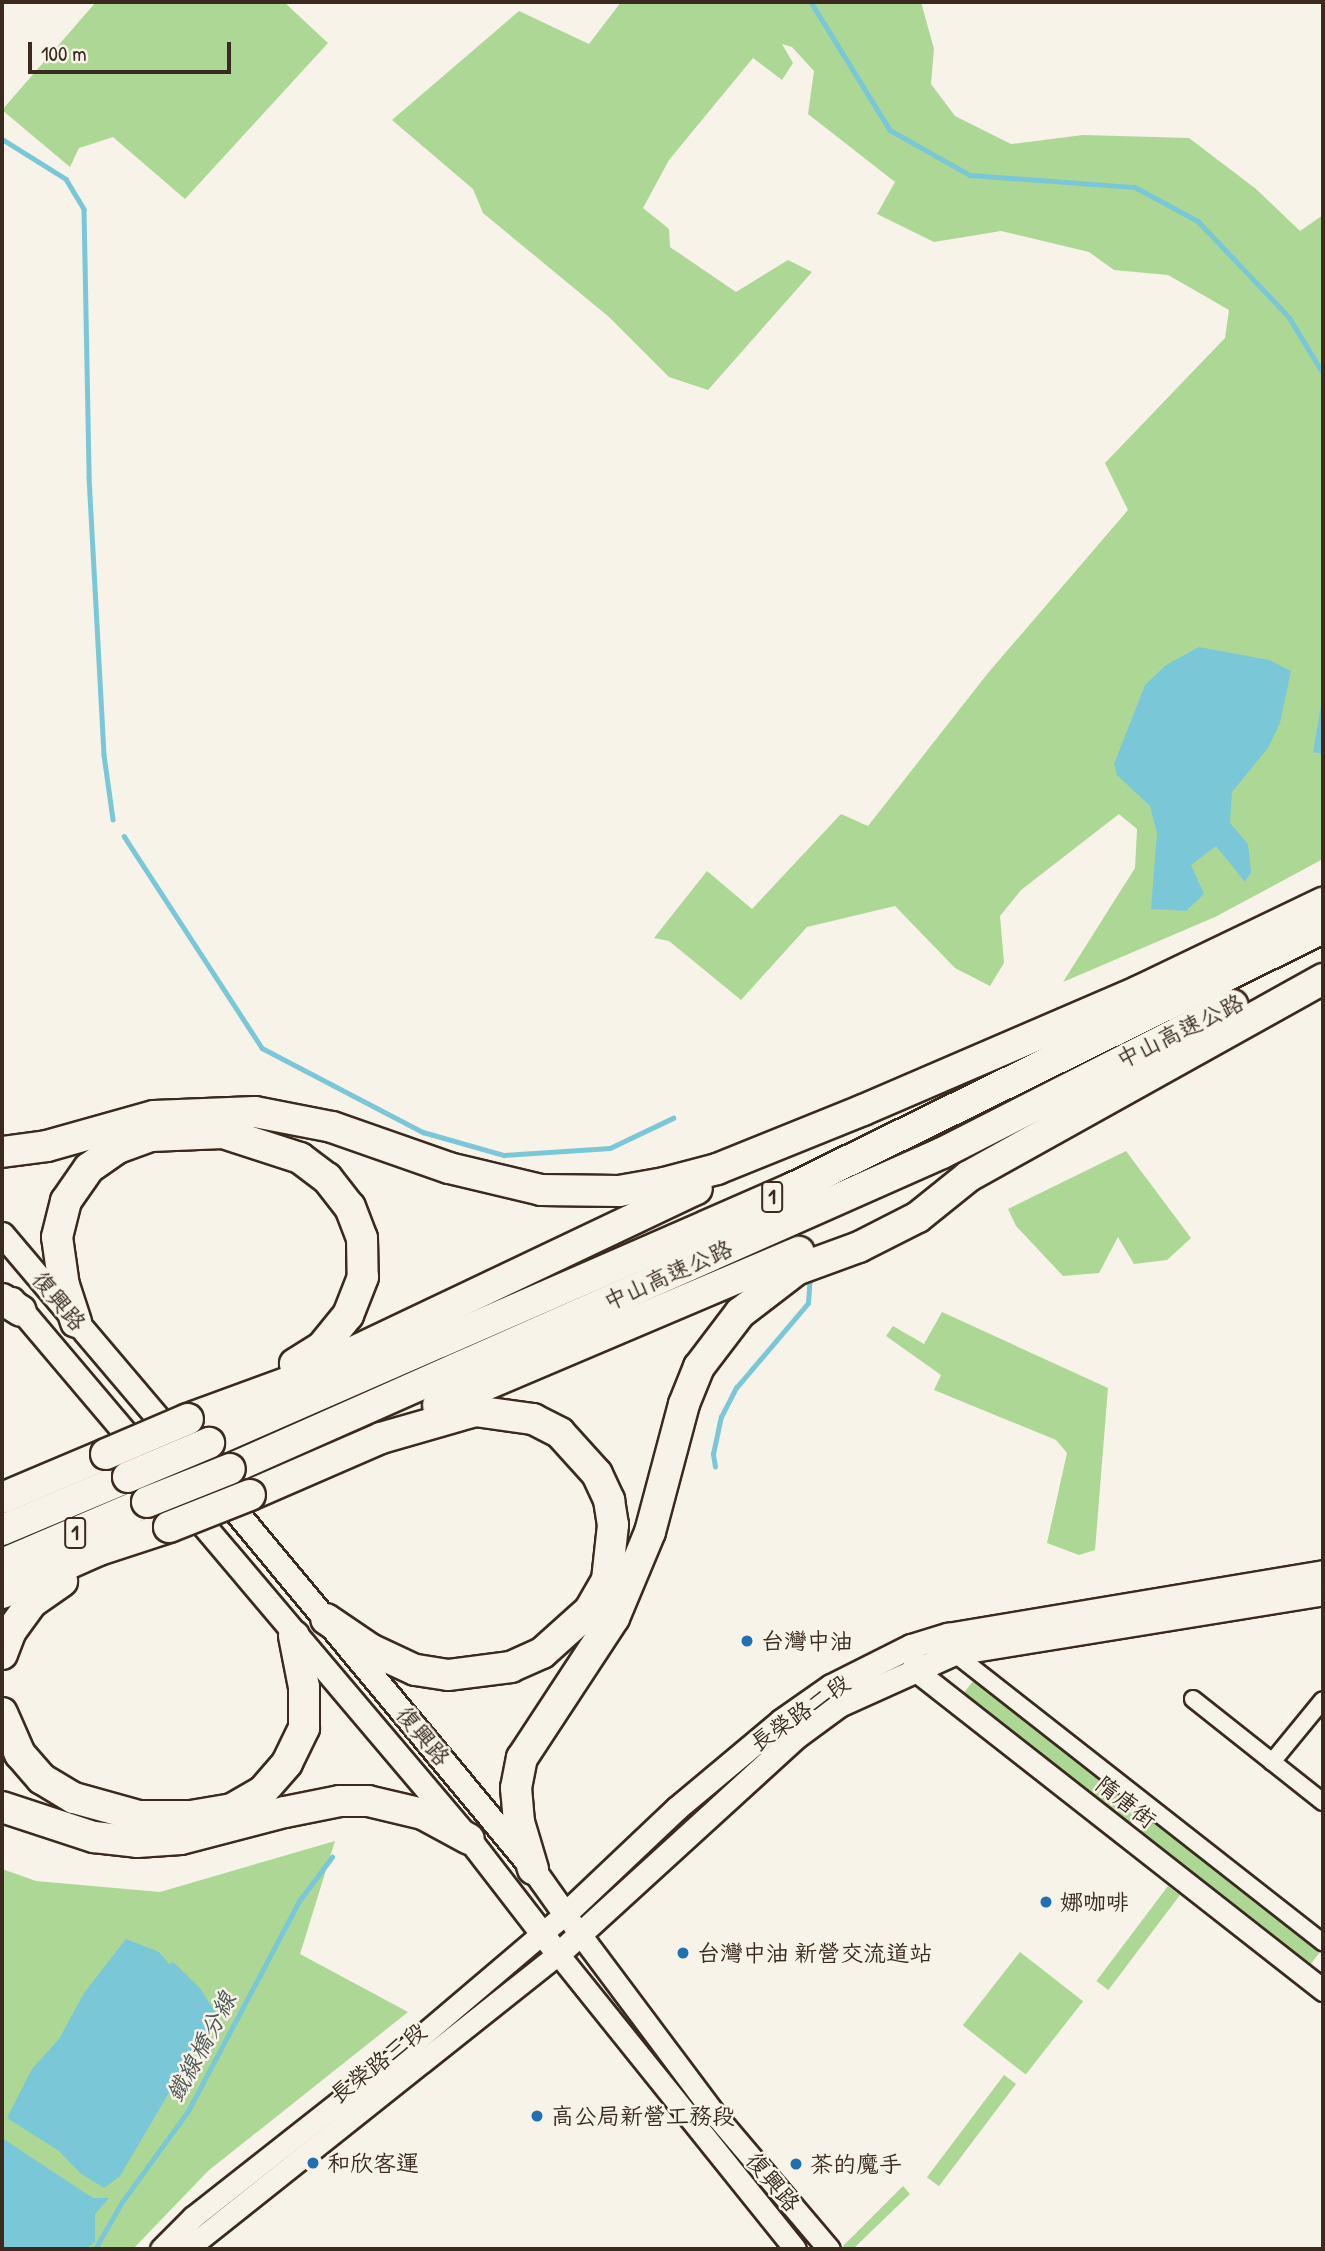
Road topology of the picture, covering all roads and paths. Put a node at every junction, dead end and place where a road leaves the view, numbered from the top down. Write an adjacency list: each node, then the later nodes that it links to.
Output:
1 (1323, 903): 5 (highway)
2 (1323, 928): 15 (highway, 中山高速公路 / 1, bridge)
3 (1323, 960): 17 (highway, 中山高速公路 / 1, bridge)
4 (1323, 979): 7 (highway)
5 (863, 1110): 6 (highway); 12 (highway)
6 (2, 1152)
7 (969, 1177): 13 (highway); 35 (highway)
8 (2, 1234): 11 (main road, 復興路)
9 (2, 1287): 10 (main road, 復興路)
10 (11, 1305): 23 (main road, 復興路)
11 (76, 1322): 12 (highway); 22 (main road, 復興路)
12 (231, 1402): 14 (highway, bridge)
13 (381, 1438): 16 (highway, bridge); 22 (highway)
14 (2, 1498)
15 (2, 1531)
16 (128, 1544): 20 (highway); 26 (highway)
17 (2, 1564)
18 (1323, 1572): 19 (main road, 長榮路二段)
19 (1296, 1587): 21 (main road, 長榮路二段); 24 (main road, 長榮路二段)
20 (2, 1593)
21 (1323, 1593)
22 (326, 1619): 35 (main road, 復興路)
23 (295, 1636): 30 (highway); 34 (main road, 復興路)
24 (945, 1646): 25 (main road, 長榮路二段); 27 (main road, 長榮路二段); 39 (street, 隋唐街)
25 (911, 1647): 27 (street); 36 (main road, 長榮路二段)
26 (2, 1654)
27 (915, 1670): 38 (main road, 長榮路二段); 41 (street, 隋唐街)
28 (1193, 1699): 31 (street)
29 (1323, 1700): 31 (street)
30 (2, 1713)
31 (1272, 1762): 32 (street)
32 (1323, 1802)
33 (2, 1807): 34 (highway)
34 (469, 1839): 37 (main road, 復興路)
35 (533, 1869): 36 (main road, 復興路)
36 (565, 1914): 37 (street, 長榮路二段); 38 (street, 復興路)
37 (541, 1934): 40 (main road, 復興路); 42 (street, 長榮路三段)
38 (580, 1934): 40 (main road, 長榮路二段); 46 (street, 復興路)
39 (1323, 1942)
40 (558, 1954): 42 (street, 長榮路三段); 45 (street, 復興路)
41 (1323, 1990)
42 (223, 2205): 43 (street, 長榮路三段); 44 (street, 長榮路三段)
43 (161, 2249)
44 (187, 2249)
45 (795, 2249)
46 (829, 2249)

